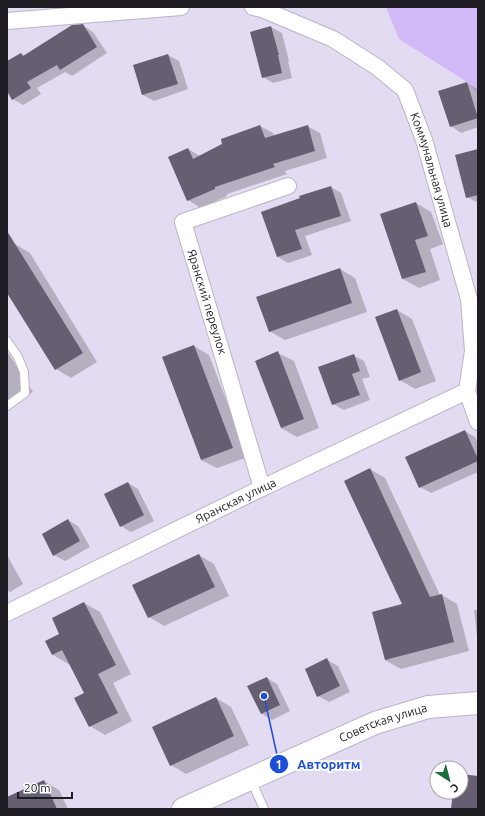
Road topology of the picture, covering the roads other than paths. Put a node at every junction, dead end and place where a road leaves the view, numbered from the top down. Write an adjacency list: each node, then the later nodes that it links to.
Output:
1 (181, 7): 3 (street)
2 (253, 7): 6 (street, Коммунальная улица)
3 (7, 21)
4 (288, 186): 9 (street, Яранский переулок)
5 (7, 341): 7 (lane)
6 (467, 391): 8 (street, Коммунальная улица); 9 (street, Яранская улица)
7 (7, 406)
8 (478, 422)
9 (262, 488): 10 (street, Яранская улица)
10 (7, 613)
11 (478, 703): 12 (main road, Советская улица)
12 (250, 779): 13 (main road, Советская улица); 14 (lane)
13 (183, 809)
14 (264, 809)

